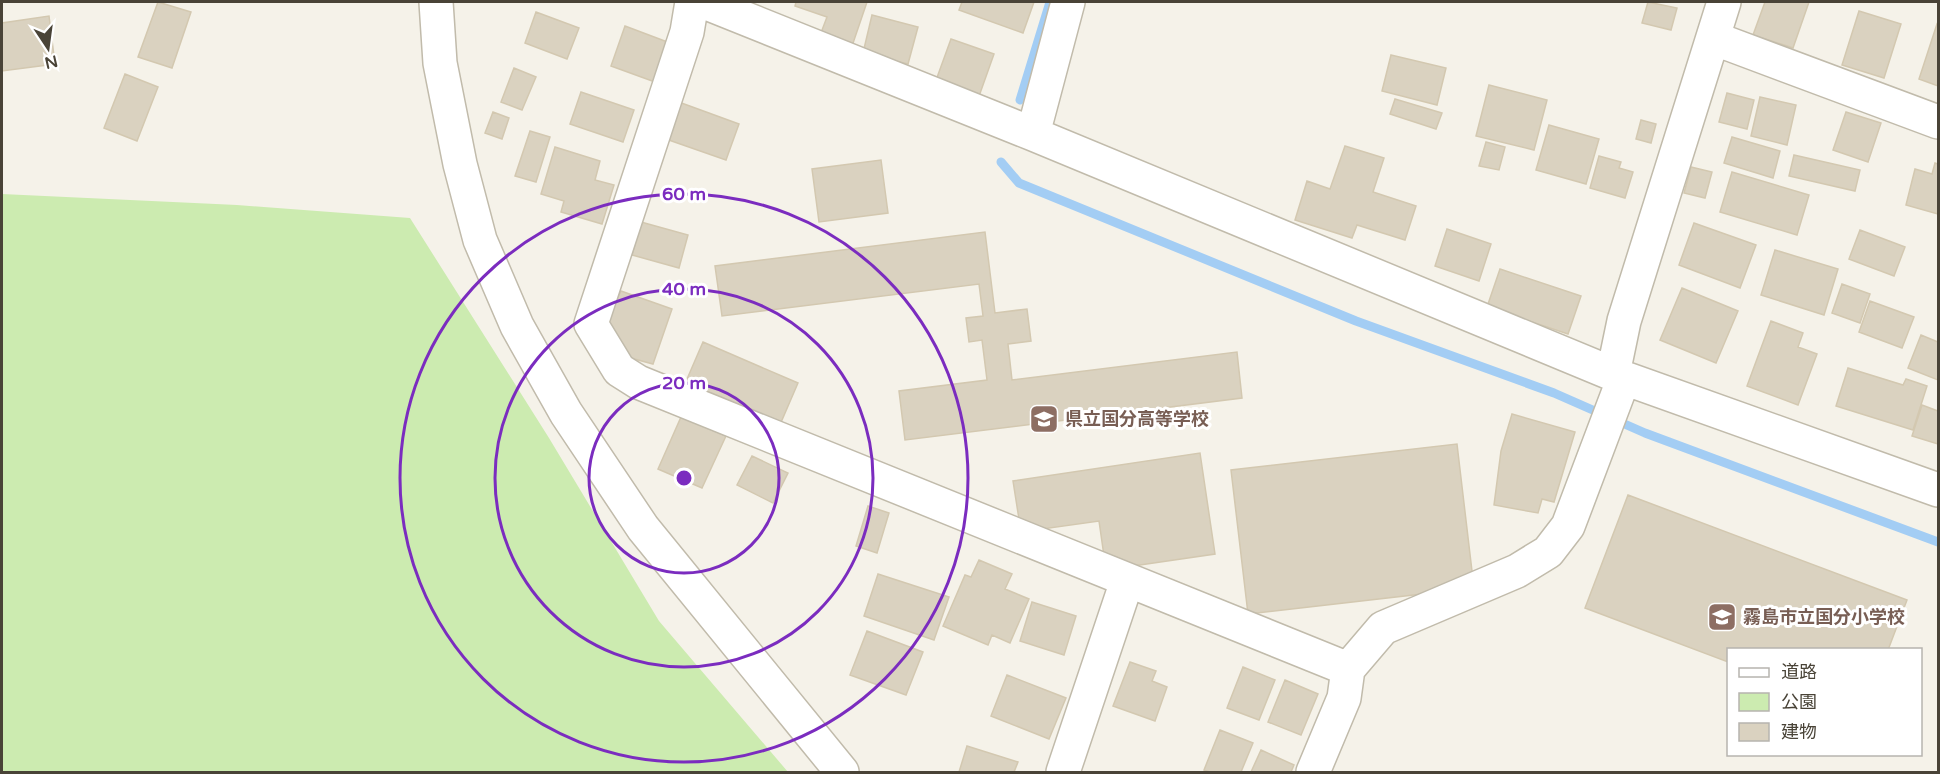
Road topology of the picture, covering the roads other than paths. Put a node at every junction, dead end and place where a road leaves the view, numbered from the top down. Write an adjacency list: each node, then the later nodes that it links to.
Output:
1 (436, 2): 13 (street)
2 (692, 2): 11 (street)
3 (704, 2): 8 (street)
4 (1068, 2): 8 (street)
5 (1724, 2): 6 (street)
6 (1713, 38): 7 (street); 9 (street)
7 (1938, 122)
8 (1033, 134): 9 (street)
9 (1617, 380): 10 (street); 12 (street)
10 (1938, 489)
11 (1127, 582): 12 (street); 14 (street)
12 (1348, 669): 15 (street)
13 (842, 772)
14 (1063, 772)
15 (1313, 772)

